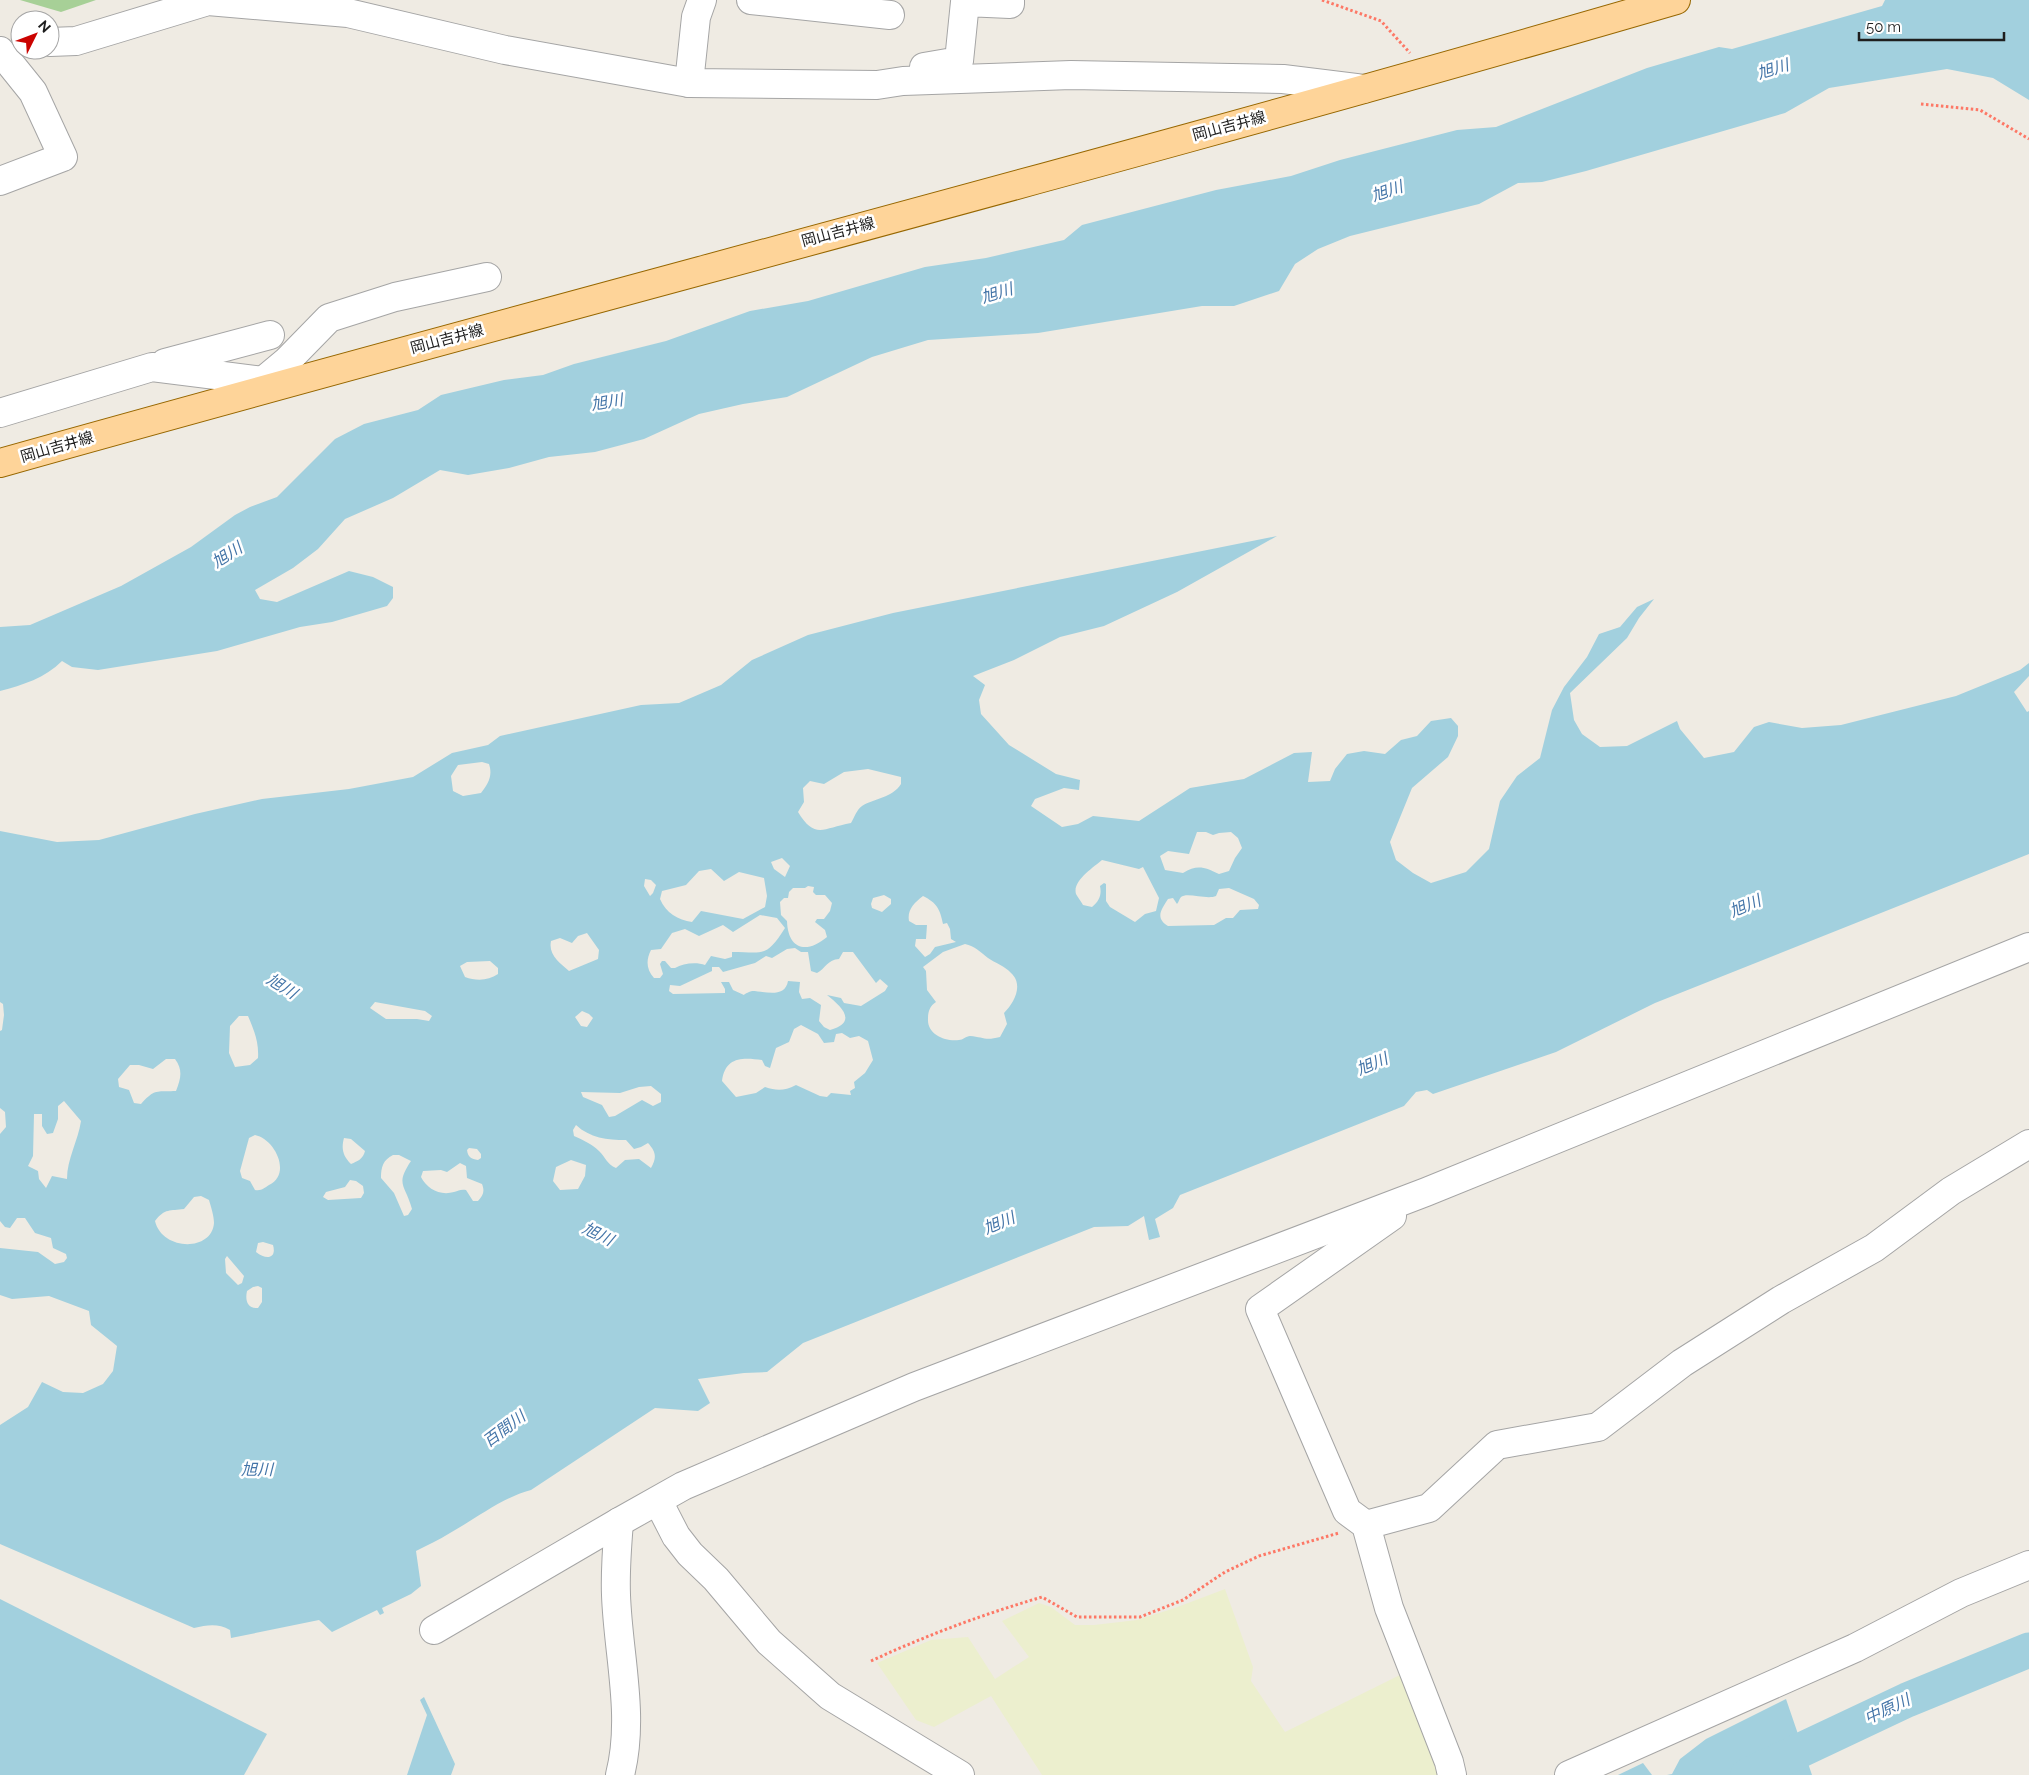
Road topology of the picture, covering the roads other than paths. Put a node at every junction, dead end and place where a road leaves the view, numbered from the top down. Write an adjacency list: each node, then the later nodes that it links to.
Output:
1 (702, 0): 10 (street)
2 (752, 0): 6 (street)
3 (1010, 0): 9 (street)
4 (1676, 0): 11 (main road, 岡山吉井線)
5 (208, 1): 7 (street); 10 (street)
6 (890, 15)
7 (60, 42)
8 (0, 51): 12 (street)
9 (903, 81): 10 (street); 11 (street)
10 (689, 83)
11 (1365, 90): 16 (main road, 岡山吉井線)
12 (0, 181)
13 (487, 276): 16 (street)
14 (270, 335): 15 (street)
15 (152, 367): 16 (street); 17 (street)
16 (264, 385): 18 (main road, 岡山吉井線)
17 (0, 413)
18 (0, 463)
19 (2029, 947): 21 (street)
20 (2029, 1144): 24 (street)
21 (1426, 1192): 22 (street); 24 (street)
22 (658, 1501): 23 (street); 28 (street)
23 (619, 1522): 26 (street); 27 (street)
24 (1366, 1526): 29 (street)
25 (2029, 1565): 30 (street)
26 (434, 1630)
27 (620, 1775)
28 (960, 1775)
29 (1452, 1775)
30 (1568, 1775)

